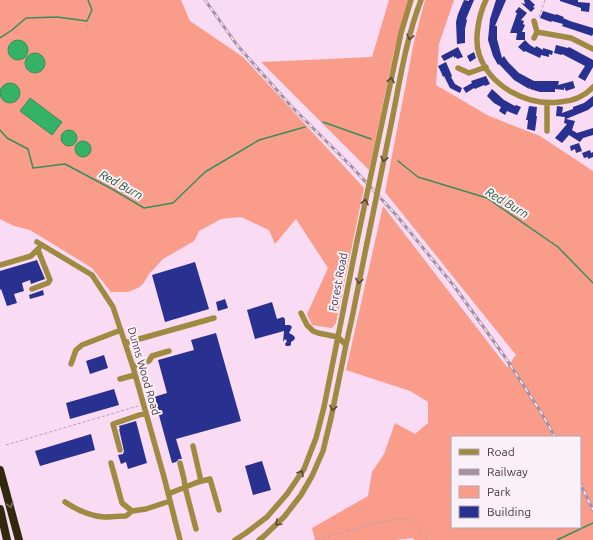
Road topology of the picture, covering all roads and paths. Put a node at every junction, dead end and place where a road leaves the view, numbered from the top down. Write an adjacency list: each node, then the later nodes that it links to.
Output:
1 (411, 0): 20 (street, Forest Road, one-way to 1, bridge)
2 (420, 0): 22 (street, Forest Road, one-way to 22, bridge)
3 (486, 0): 9 (street)
4 (545, 0): 6 (path)
5 (534, 21): 6 (street)
6 (536, 29): 7 (street); 8 (street)
7 (534, 38)
8 (593, 49)
9 (486, 67): 10 (street); 12 (street)
10 (458, 68)
11 (593, 87): 12 (street)
12 (547, 103): 13 (street)
13 (547, 130)
14 (38, 250): 15 (street); 16 (street); 19 (street, Dunns Wood Road)
15 (0, 265)
16 (32, 289)
17 (301, 313): 20 (street)
18 (214, 318): 21 (street)
19 (121, 330): 21 (street, Dunns Wood Road); 24 (street)
20 (338, 337): 22 (street); 48 (street, Forest Road, one-way to 20)
21 (125, 342): 25 (street, Dunns Wood Road)
22 (346, 345): 49 (street, Forest Road, one-way to 49)
23 (169, 351): 25 (street)
24 (72, 364)
25 (133, 367): 26 (street, Dunns Wood Road)
26 (135, 375): 27 (street); 28 (street, Dunns Wood Road)
27 (120, 379)
28 (143, 404): 29 (street, Dunns Wood Road); 30 (path)
29 (146, 413): 32 (street); 38 (street, Dunns Wood Road)
30 (6, 445)
31 (193, 446): 36 (street)
32 (120, 450)
33 (111, 463): 42 (street)
34 (180, 463): 37 (street)
35 (0, 470): 46 (highway, one-way to 46)
36 (202, 481): 37 (street); 43 (street)
37 (185, 487): 38 (street); 44 (street)
38 (168, 494): 39 (street, Dunns Wood Road)
39 (170, 501): 42 (street); 47 (street, Dunns Wood Road)
40 (65, 502): 42 (street)
41 (0, 510): 45 (highway)
42 (132, 510)
43 (220, 510)
44 (196, 529)
45 (7, 540)
46 (19, 540)
47 (180, 540)
48 (235, 540)
49 (259, 540)
50 (318, 540): 51 (path)
51 (427, 540)

